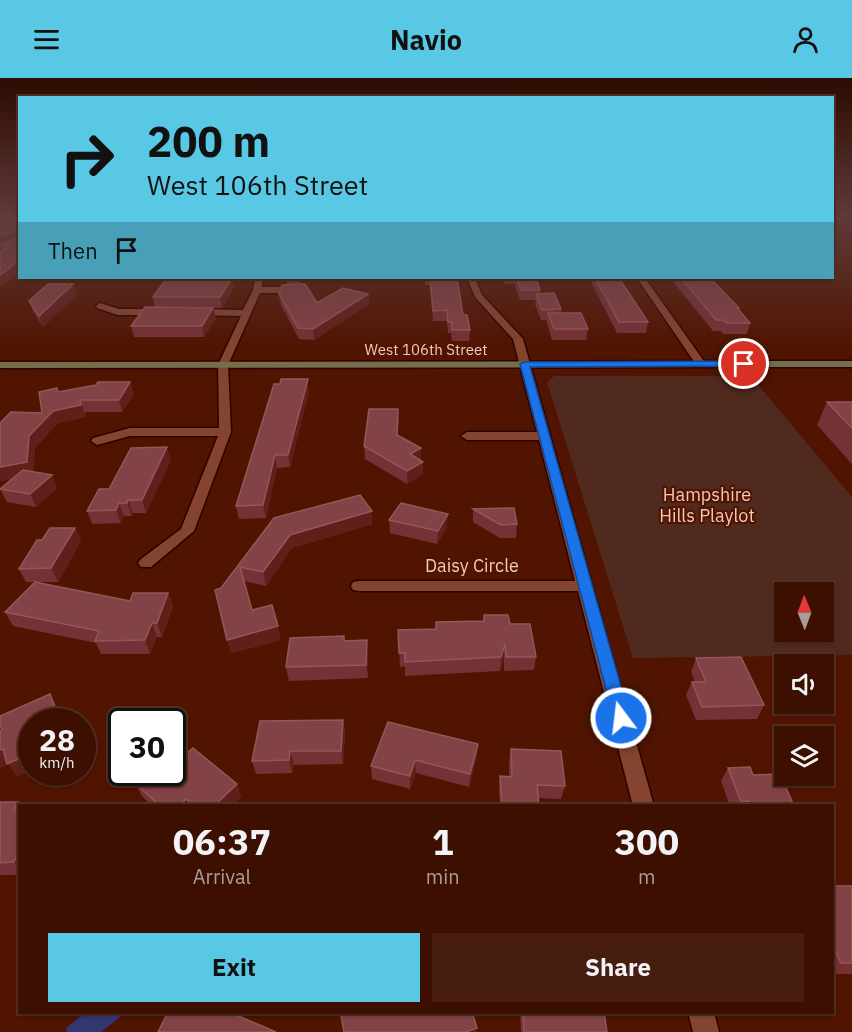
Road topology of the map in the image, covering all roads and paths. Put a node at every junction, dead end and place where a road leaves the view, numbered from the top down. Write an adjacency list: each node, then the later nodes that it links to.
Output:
1 (259, 279): 4 (street)
2 (471, 279): 10 (street)
3 (642, 279): 11 (street)
4 (257, 290): 5 (street); 9 (street)
5 (304, 290)
6 (100, 306): 7 (street)
7 (165, 312)
8 (188, 312): 9 (street)
9 (247, 313): 14 (street)
10 (524, 364): 11 (street, West 106th Street); 14 (street, West 106th Street); 17 (street)
11 (701, 364): 12 (street, West 106th Street)
12 (852, 364)
13 (0, 365): 14 (street, West 106th Street)
14 (223, 365): 15 (street)
15 (225, 432): 18 (street); 19 (street)
16 (467, 436): 17 (street)
17 (544, 436): 21 (street)
18 (97, 441)
19 (146, 563)
20 (359, 586): 21 (street, Daisy Circle)
21 (586, 586): 22 (street)
22 (643, 804)
23 (701, 1014): 24 (street)
24 (706, 1032)

